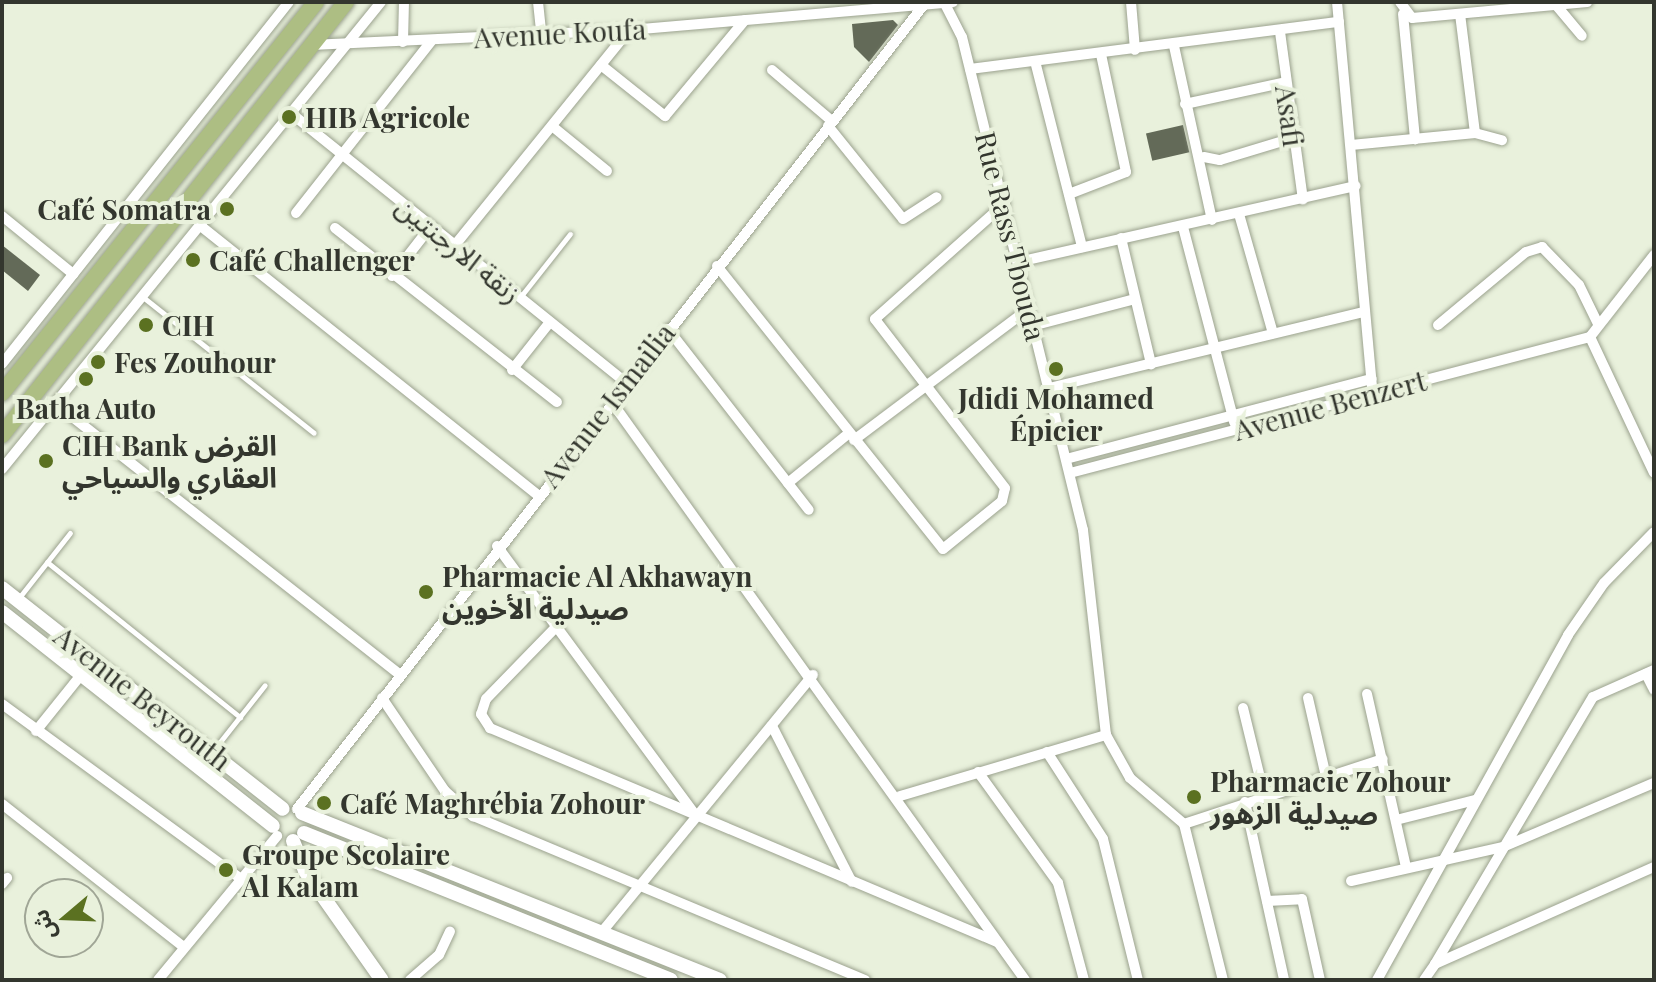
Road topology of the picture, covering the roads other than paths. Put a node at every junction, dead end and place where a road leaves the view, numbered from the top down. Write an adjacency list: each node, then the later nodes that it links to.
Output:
1 (289, 2): 67 (street)
2 (316, 2): 89 (main road)
3 (346, 2): 25 (main road)
4 (381, 2): 26 (street)
5 (404, 2): 24 (street)
6 (538, 2): 21 (street)
7 (947, 2): 13 (street, Avenue Koufa); 32 (street, Rue Rass Tbouda)
8 (1131, 2): 28 (street)
9 (1337, 2): 18 (street)
10 (1400, 2): 15 (street)
11 (1587, 2): 12 (street)
12 (1556, 5): 16 (street); 22 (street)
13 (923, 6): 14 (street, Avenue Koufa); 37 (street, Avenue Ismailia)
14 (827, 8): 17 (street, Avenue Koufa)
15 (1403, 14): 16 (street); 41 (street)
16 (1460, 14): 39 (street)
17 (745, 20): 19 (street, Avenue Koufa); 31 (street)
18 (1339, 22): 20 (street); 43 (street)
19 (629, 30): 21 (street, Avenue Koufa); 31 (street)
20 (1280, 32): 27 (street); 34 (street, Asafi)
21 (541, 33): 23 (street, Avenue Koufa)
22 (1582, 36)
23 (432, 40): 24 (street, Avenue Koufa); 44 (street)
24 (403, 42): 26 (street, Avenue Koufa)
25 (309, 45): 26 (street, Avenue Koufa); 97 (main road)
26 (348, 45): 36 (street)
27 (1174, 46): 28 (street); 35 (street)
28 (1135, 50): 29 (street)
29 (1101, 54): 30 (street); 48 (street)
30 (1035, 61): 32 (street); 48 (street)
31 (601, 65): 38 (street)
32 (970, 69): 51 (street, Rue Rass Tbouda)
33 (772, 70): 37 (street)
34 (1286, 82): 35 (street); 40 (street, Asafi)
35 (1185, 104): 45 (street)
36 (292, 114): 44 (street, زنقة الارجنتين); 57 (street)
37 (830, 123): 49 (street); 66 (street, Avenue Ismailia)
38 (552, 126): 46 (street); 62 (street)
39 (1475, 133): 41 (street); 42 (street)
40 (1293, 138): 45 (street); 50 (street, Asafi)
41 (1415, 139): 43 (street)
42 (1502, 140)
43 (1351, 145): 47 (street)
44 (342, 154): 52 (street); 56 (street, زنقة الارجنتين)
45 (1204, 157): 54 (street)
46 (607, 171)
47 (1356, 186): 50 (street); 73 (street)
48 (1069, 194): 63 (street)
49 (937, 197)
50 (1303, 199): 53 (street)
51 (1005, 203): 65 (street, Rue Rass Tbouda); 87 (street)
52 (296, 213)
53 (1239, 214): 54 (street); 79 (street)
54 (1212, 220): 58 (street)
55 (4, 222): 67 (street)
56 (431, 226): 62 (street, زنقة الارجنتين); 68 (street)
57 (202, 227): 69 (street); 104 (street)
58 (1183, 227): 61 (street); 81 (street)
59 (335, 228): 68 (street)
60 (570, 234): 70 (lane)
61 (1121, 238): 63 (street); 71 (street)
62 (455, 245): 70 (street, زنقة الارجنتين)
63 (1082, 247): 65 (street)
64 (1654, 255): 75 (street)
65 (1018, 262): 72 (street, Rue Rass Tbouda)
66 (717, 266): 78 (street, Avenue Ismailia); 98 (street)
67 (73, 274): 82 (street)
68 (392, 276): 84 (street)
69 (143, 297): 93 (street); 96 (lane)
70 (520, 297): 74 (street, زنقة الارجنتين)
71 (1135, 299): 77 (street); 83 (street)
72 (1027, 310): 77 (street, Rue Rass Tbouda); 87 (street)
73 (1364, 312): 79 (street); 85 (street)
74 (550, 322): 84 (street); 86 (street, زنقة الارجنتين)
75 (1598, 324): 76 (street); 80 (street)
76 (1438, 325)
77 (1032, 326): 88 (street, Rue Rass Tbouda)
78 (668, 329): 86 (street, Avenue Ismailia); 103 (street)
79 (1273, 333): 81 (street)
80 (1590, 337): 90 (street, Avenue Benzert); 102 (street)
81 (1216, 347): 83 (street); 94 (street)
82 (2, 364)
83 (1151, 364): 88 (street)
84 (512, 370): 92 (street)
85 (1372, 379): 90 (street); 94 (street, Avenue Benzert)
86 (626, 383): 91 (street, Avenue Ismailia)
87 (923, 385): 98 (street); 98 (street)
88 (1049, 388): 99 (street, Rue Rass Tbouda)
89 (2, 393)
90 (1373, 394): 95 (street, Avenue Benzert)
91 (611, 401): 104 (street, Avenue Ismailia); 117 (street)
92 (557, 402)
93 (56, 404): 100 (street); 115 (street)
94 (1233, 417): 95 (street); 99 (street, Avenue Benzert)
95 (1236, 430): 101 (street, Avenue Benzert)
96 (314, 433)
97 (2, 435)
98 (852, 436): 103 (street)
99 (1066, 459): 101 (street, Rue Rass Tbouda)
100 (2, 469)
101 (1070, 473): 128 (street, Rue Rass Tbouda)
102 (1654, 473)
103 (788, 483): 105 (street)
104 (537, 494): 108 (street, Avenue Ismailia)
105 (809, 510)
106 (1654, 532): 137 (street)
107 (70, 533): 109 (lane)
108 (497, 546): 113 (street); 115 (street, Avenue Ismailia)
109 (47, 562): 111 (lane); 125 (lane)
110 (2, 588): 111 (street, Avenue Beyrouth)
111 (17, 600): 130 (street, Avenue Beyrouth)
112 (2, 612): 116 (street, Avenue Beyrouth)
113 (556, 627): 141 (street); 141 (street)
114 (1650, 672): 119 (street); 146 (street)
115 (399, 674): 121 (street, Avenue Ismailia)
116 (81, 675): 127 (street); 144 (street, Avenue Beyrouth)
117 (813, 675): 126 (street); 136 (street)
118 (265, 685): 125 (lane)
119 (1654, 690)
120 (1367, 694): 131 (street)
121 (382, 698): 140 (street, Avenue Ismailia); 153 (street)
122 (1308, 698): 133 (street)
123 (2, 704): 127 (street)
124 (1243, 708): 135 (street)
125 (240, 717): 130 (lane)
126 (772, 726): 141 (street); 152 (street)
127 (36, 731): 150 (street)
128 (1106, 735): 129 (street); 143 (street)
129 (1047, 752): 132 (street); 169 (street)
130 (212, 753): 140 (street, Avenue Beyrouth)
131 (1383, 759): 133 (street); 142 (street)
132 (978, 772): 136 (street); 168 (street)
133 (1325, 772): 135 (street)
134 (1654, 783): 146 (street)
135 (1264, 794): 138 (street)
136 (900, 796): 157 (street)
137 (1475, 800): 142 (street); 147 (street)
138 (1245, 802): 143 (street); 154 (street)
139 (2, 804): 158 (street)
140 (294, 810): 144 (street); 145 (street); 156 (street, Avenue Beyrouth)
141 (696, 817): 152 (street); 153 (street)
142 (1396, 820): 148 (street)
143 (1184, 824): 170 (street)
144 (275, 831): 145 (street); 150 (street)
145 (298, 837): 160 (street); 164 (street)
146 (1503, 847): 147 (street); 159 (street)
147 (1443, 862): 148 (street); 173 (street)
148 (1406, 867): 151 (street)
149 (1654, 867): 159 (street)
150 (238, 877): 158 (street)
151 (1351, 881)
152 (852, 882): 157 (street)
153 (636, 890): 156 (street); 166 (street)
154 (1267, 901): 171 (street); 172 (street)
155 (450, 931): 163 (street)
156 (601, 933): 165 (street, Avenue Beyrouth)
157 (998, 942): 167 (street)
158 (184, 947): 162 (street)
159 (1435, 964): 161 (street)
160 (376, 978)
161 (1429, 978)
162 (158, 980)
163 (410, 980)
164 (671, 980)
165 (720, 980)
166 (865, 980)
167 (1025, 980)
168 (1084, 980)
169 (1138, 980)
170 (1223, 980)
171 (1284, 980)
172 (1320, 980)
173 (1377, 980)

